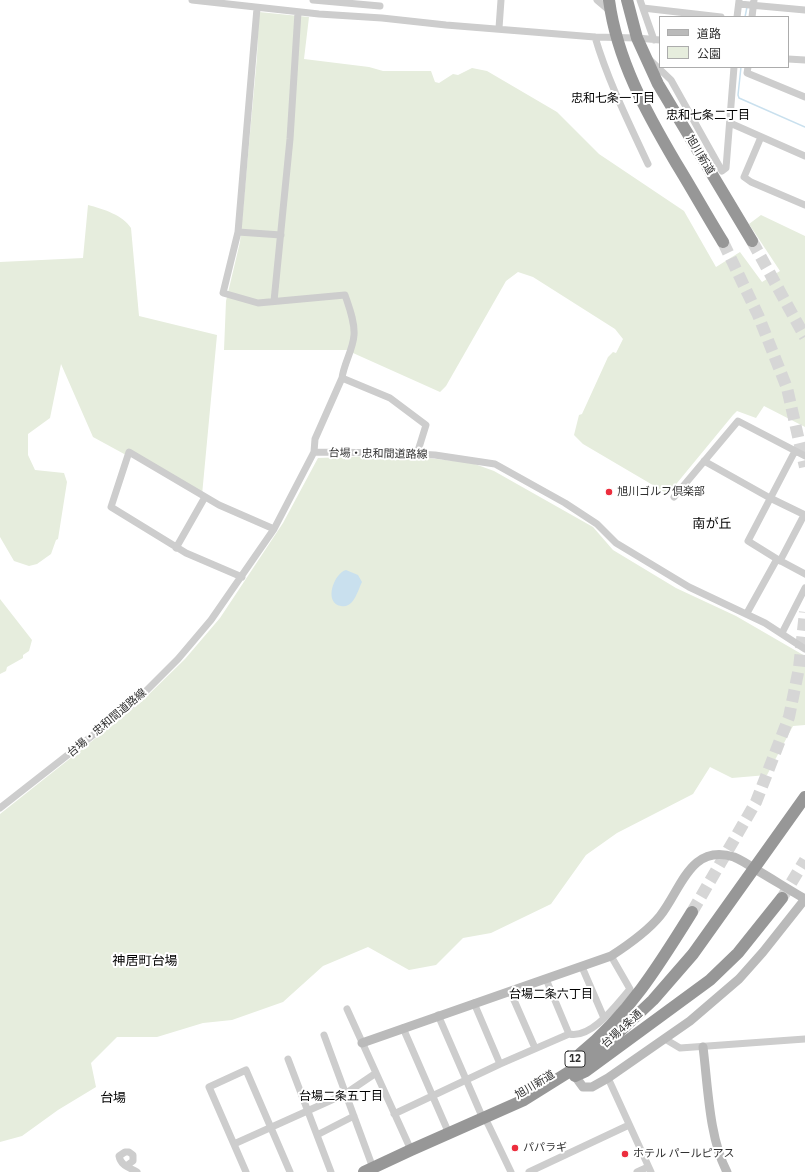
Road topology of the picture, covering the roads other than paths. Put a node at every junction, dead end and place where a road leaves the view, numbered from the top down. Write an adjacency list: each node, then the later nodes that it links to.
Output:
1 (192, 0): 11 (street)
2 (313, 0): 7 (street)
3 (501, 0): 19 (street)
4 (597, 0): 10 (street)
5 (627, 0): 22 (highway, 旭川新道)
6 (640, 0): 12 (street)
7 (343, 2): 8 (street)
8 (380, 3): 18 (street)
9 (746, 3): 13 (street); 16 (street); 17 (street)
10 (609, 5): 21 (highway)
11 (257, 8): 14 (street); 35 (street)
12 (642, 8): 15 (street); 23 (street)
13 (805, 10)
14 (298, 12): 18 (street); 36 (street)
15 (712, 16)
16 (738, 16)
17 (752, 16)
18 (382, 18): 19 (street)
19 (499, 28): 20 (street)
20 (594, 37): 21 (street); 33 (street)
21 (616, 38): 22 (street); 38 (highway)
22 (637, 38): 23 (street); 24 (highway, 旭川新道)
23 (657, 40)
24 (645, 56): 30 (street); 37 (highway, 旭川新道)
25 (789, 59): 26 (street)
26 (805, 60)
27 (734, 68): 30 (street)
28 (748, 68): 29 (street)
29 (805, 95)
30 (730, 123): 31 (street)
31 (762, 137): 32 (street); 34 (street)
32 (805, 156)
33 (648, 164)
34 (805, 205)
35 (238, 232): 36 (street); 39 (street)
36 (281, 235): 39 (street)
37 (752, 241)
38 (723, 242)
39 (274, 301): 40 (street)
40 (342, 378): 42 (street); 43 (street)
41 (795, 451): 44 (street); 45 (street); 48 (street)
42 (314, 452): 43 (street, 台場・忠和間道路線); 50 (street, 台場・忠和間道路線)
43 (417, 454): 56 (street, 台場・忠和間道路線)
44 (805, 456)
45 (704, 461): 47 (street); 48 (street)
46 (205, 497): 50 (street); 51 (street); 51 (street)
47 (674, 497)
48 (770, 498): 49 (street); 52 (street)
49 (805, 515): 52 (street)
50 (274, 529): 54 (street, 台場・忠和間道路線)
51 (176, 548): 54 (street)
52 (778, 560): 53 (street); 56 (street)
53 (805, 574)
54 (242, 577): 60 (street, 台場・忠和間道路線)
55 (805, 588): 57 (street)
56 (747, 613): 57 (street, 台場・忠和間道路線)
57 (782, 633): 58 (street, 台場・忠和間道路線)
58 (805, 649)
59 (805, 797): 62 (highway, 台場4条通 / 12)
60 (0, 808)
61 (805, 810): 62 (highway, 台場4条通 / 12)
62 (757, 870): 64 (street); 66 (street); 84 (highway, 台場4条通 / 12)
63 (782, 898): 84 (highway, 12)
64 (805, 899): 77 (street)
65 (692, 912): 84 (highway, 12)
66 (610, 956): 67 (street); 73 (street)
67 (582, 966): 68 (street); 73 (street)
68 (546, 979): 69 (street); 75 (street)
69 (510, 991): 70 (street); 81 (street)
70 (474, 1003): 72 (street); 83 (street)
71 (347, 1009): 79 (street)
72 (438, 1015): 74 (street); 87 (street)
73 (604, 1018): 75 (street)
74 (403, 1028): 79 (street); 89 (street)
75 (569, 1034): 81 (street)
76 (324, 1035): 88 (street)
77 (666, 1039): 80 (street); 86 (street)
78 (805, 1039): 80 (street)
79 (362, 1043): 85 (street)
80 (703, 1047): 110 (street)
81 (535, 1048): 83 (street)
82 (288, 1059): 90 (street)
83 (500, 1064): 87 (street)
84 (572, 1070): 86 (street); 93 (highway, 台場4条通 / 12)
85 (376, 1074): 88 (street); 91 (street)
86 (608, 1078): 94 (street)
87 (467, 1081): 89 (street); 93 (street)
88 (346, 1094): 90 (street); 92 (street)
89 (432, 1096): 91 (street); 96 (street)
90 (308, 1111): 95 (street); 97 (street)
91 (394, 1114): 99 (street)
92 (354, 1116): 97 (street); 102 (street)
93 (485, 1119): 96 (highway, 12); 99 (highway, 台場4条通 / 12); 102 (highway, 台場4条通 / 12); 107 (street)
94 (629, 1125): 101 (street); 108 (street)
95 (270, 1128): 98 (street); 98 (street); 105 (street)
96 (447, 1129): 99 (highway, 12)
97 (317, 1135): 106 (street)
98 (234, 1144): 104 (street)
99 (411, 1150): 102 (highway, 台場4条通 / 12)
100 (126, 1166): 103 (street)
101 (649, 1170): 109 (street)
102 (372, 1171)
103 (137, 1172)
104 (246, 1172)
105 (290, 1172)
106 (331, 1172)
107 (510, 1172)
108 (529, 1172)
109 (637, 1172)
110 (727, 1172)

